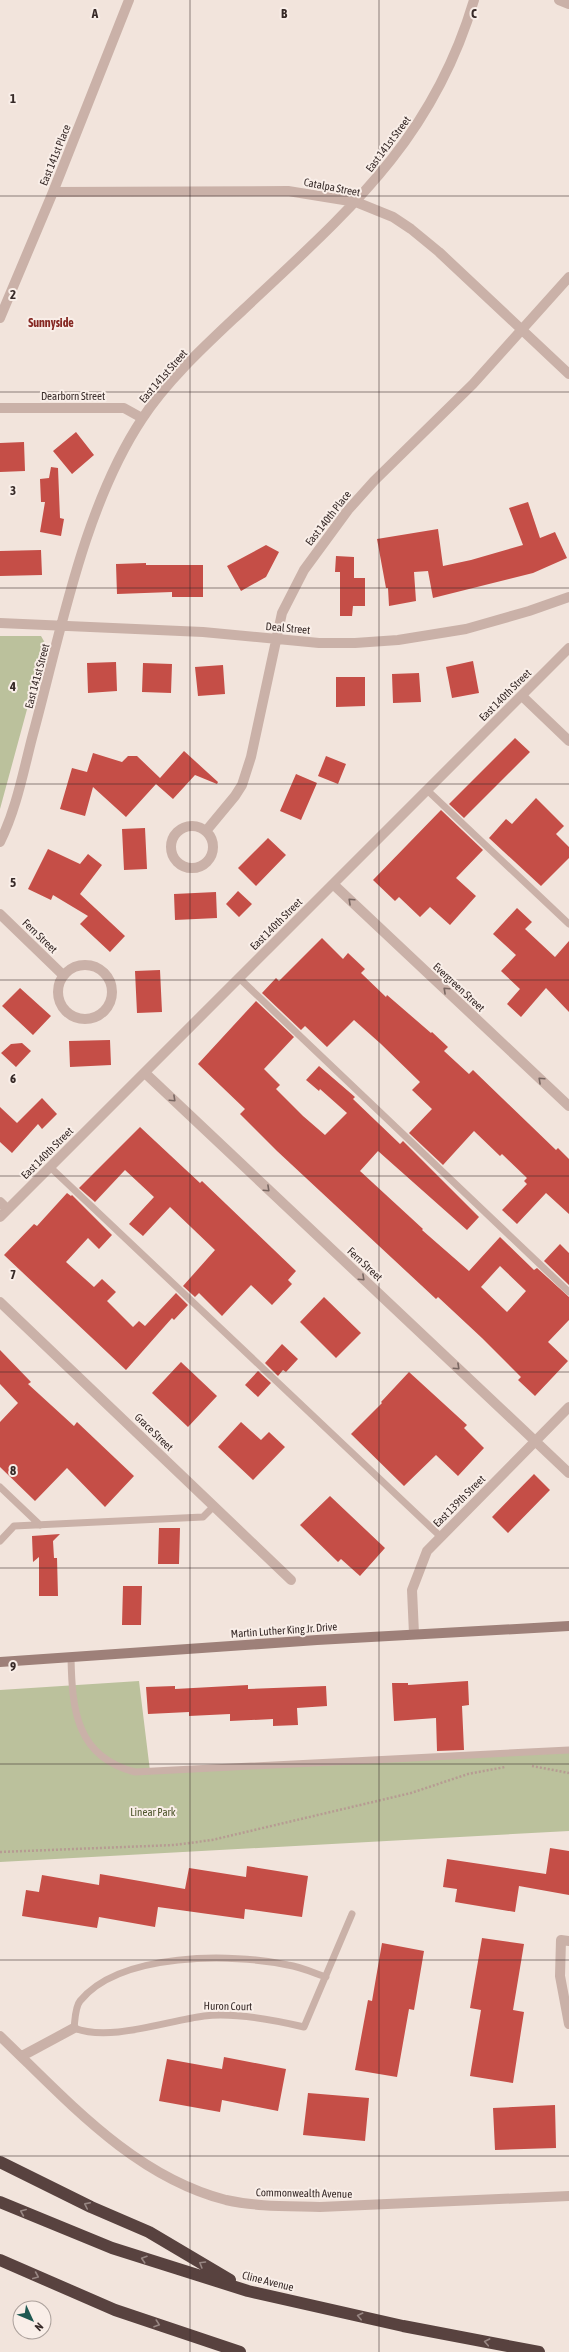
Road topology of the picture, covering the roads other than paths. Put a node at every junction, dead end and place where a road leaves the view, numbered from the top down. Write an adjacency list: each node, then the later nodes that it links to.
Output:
1 (129, 0): 5 (street, East 141st Place)
2 (474, 0): 6 (street, East 141st Street)
3 (558, 0): 4 (street)
4 (569, 4)
5 (53, 192): 6 (street, Catalpa Street); 8 (street, East 141st Place)
6 (356, 202): 9 (street, Catalpa Street); 12 (street, East 141st Street)
7 (569, 276): 9 (street, East 140th Place)
8 (0, 318)
9 (522, 330): 10 (street, Catalpa Street); 16 (street, East 140th Place)
10 (569, 374)
11 (0, 408): 12 (street, Dearborn Street)
12 (142, 418): 15 (street, East 141st Street)
13 (569, 597): 16 (street, Deal Street)
14 (0, 623): 15 (street, Deal Street)
15 (63, 625): 16 (street, Deal Street); 22 (street, East 141st Street)
16 (277, 640): 21 (street, East 140th Place)
17 (569, 648): 18 (street, East 140th Street)
18 (522, 696): 19 (street); 20 (street, East 140th Street)
19 (569, 741)
20 (427, 790): 23 (street, East 140th Street); 25 (lane)
21 (206, 831): 21 (street)
22 (0, 842)
23 (333, 884): 27 (street, East 140th Street); 29 (street, Evergreen Street, one-way to 23)
24 (0, 914): 26 (street, Fern Street)
25 (569, 924)
26 (63, 975): 26 (street)
27 (239, 978): 28 (street, East 140th Street); 33 (lane)
28 (144, 1073): 30 (street, East 140th Street); 36 (street, Fern Street, one-way to 36)
29 (569, 1106)
30 (50, 1167): 31 (street, East 140th Street); 41 (lane)
31 (4, 1206): 32 (street, East 140th Street)
32 (0, 1217)
33 (569, 1292)
34 (0, 1302): 39 (street, Grace Street)
35 (569, 1407): 36 (street, East 139th Street)
36 (535, 1441): 37 (street, Fern Street); 41 (street, East 139th Street)
37 (569, 1474)
38 (0, 1487): 40 (lane)
39 (214, 1506): 40 (lane); 43 (street, Grace Street)
40 (40, 1525): 42 (lane)
41 (441, 1537): 45 (street, East 139th Street)
42 (0, 1541)
43 (291, 1580)
44 (569, 1626): 45 (main road, Martin Luther King Jr. Drive)
45 (414, 1634): 46 (main road, Martin Luther King Jr. Drive)
46 (71, 1657): 47 (main road, Martin Luther King Jr. Drive); 48 (lane)
47 (0, 1662)
48 (569, 1750)
49 (352, 1914): 51 (lane, Huron Court)
50 (565, 1940): 52 (street)
51 (326, 1977): 53 (lane); 53 (lane, Huron Court)
52 (569, 2024)
53 (74, 2028): 55 (street)
54 (0, 2036): 55 (street, Commonwealth Avenue)
55 (22, 2056): 57 (street, Commonwealth Avenue)
56 (0, 2162): 60 (highway, one-way to 56)
57 (569, 2196)
58 (0, 2202): 60 (highway, Cline Avenue, one-way to 58)
59 (0, 2260): 61 (highway, one-way to 61)
60 (248, 2291): 62 (highway, Cline Avenue, one-way to 60)
61 (240, 2352)
62 (539, 2352)

